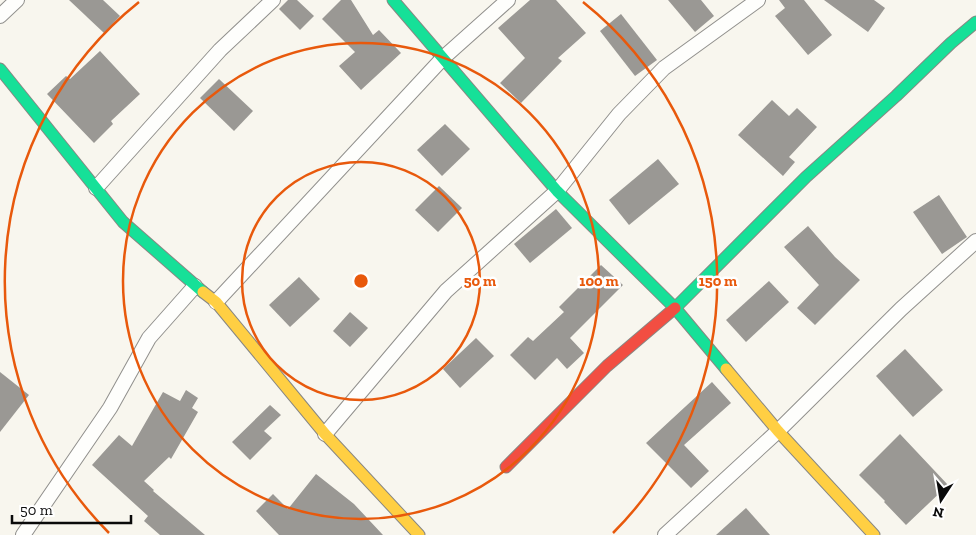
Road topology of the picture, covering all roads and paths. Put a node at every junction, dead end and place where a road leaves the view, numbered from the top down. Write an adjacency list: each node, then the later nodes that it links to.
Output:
1 (17, 0): 6 (street)
2 (273, 0): 10 (street)
3 (393, 0): 8 (street)
4 (508, 0): 8 (street)
5 (758, 0): 11 (street)
6 (0, 16)
7 (976, 22): 15 (street)
8 (443, 58): 11 (street); 14 (street)
9 (0, 69): 10 (street)
10 (96, 188): 13 (street)
11 (557, 191): 15 (street); 17 (street)
12 (976, 241): 16 (street)
13 (195, 286): 14 (street); 19 (street)
14 (216, 302): 17 (street)
15 (675, 308): 16 (street); 18 (street)
16 (778, 431): 21 (street); 22 (street)
17 (324, 434): 20 (street)
18 (506, 467)
19 (23, 535)
20 (419, 535)
21 (665, 535)
22 (874, 535)

